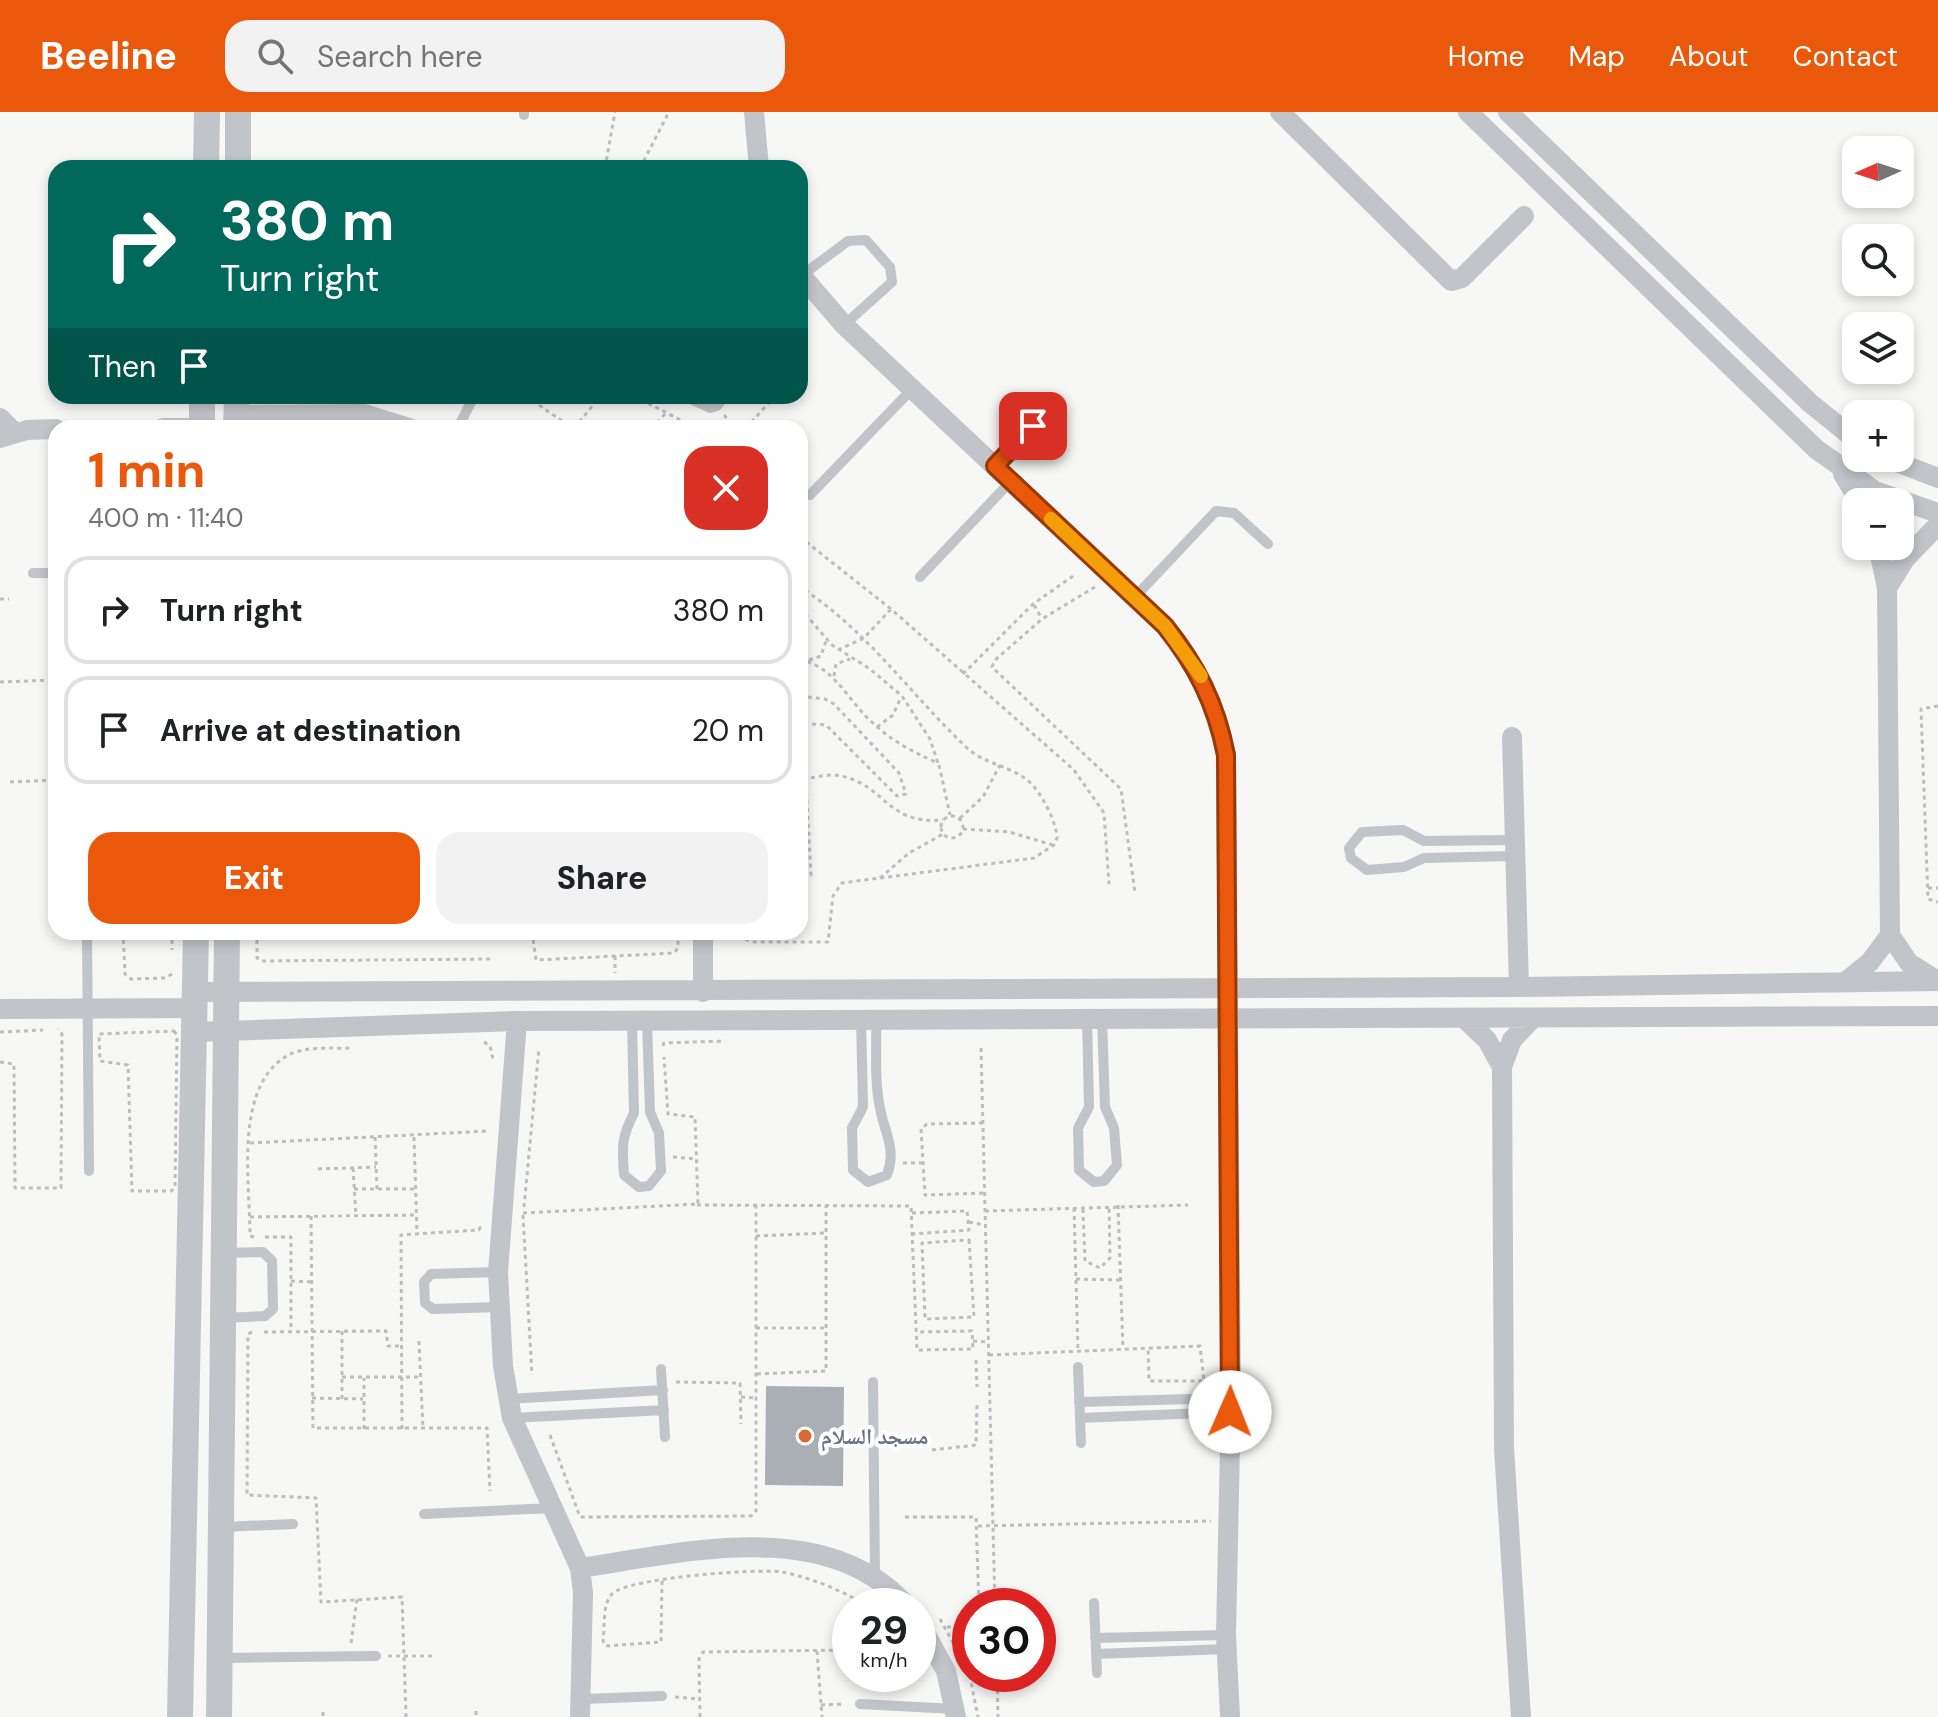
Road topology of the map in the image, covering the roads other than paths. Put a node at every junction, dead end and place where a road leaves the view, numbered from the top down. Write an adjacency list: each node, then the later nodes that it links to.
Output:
1 (207, 112): 7 (street)
2 (238, 112): 8 (street)
3 (754, 112): 9 (street)
4 (1280, 112): 10 (street)
5 (1468, 112): 21 (street)
6 (1508, 112): 15 (street)
7 (206, 160)
8 (238, 160)
9 (758, 160)
10 (1524, 216)
11 (808, 271): 13 (lane)
12 (808, 285): 13 (street)
13 (844, 325): 14 (street)
14 (913, 388): 25 (street); 31 (lane)
15 (1810, 403): 21 (street); 23 (street)
16 (701, 404): 17 (lane)
17 (720, 404)
18 (1052, 406): 25 (lane)
19 (236, 413): 20 (street)
20 (383, 420)
21 (1793, 426): 27 (street)
22 (48, 429): 24 (street)
23 (1842, 429)
24 (5, 430)
25 (995, 466): 29 (street)
26 (1914, 469): 28 (street)
27 (1841, 470): 30 (street); 32 (street)
28 (1938, 478)
29 (1011, 481): 38 (lane); 40 (street)
30 (1852, 488)
31 (810, 495)
32 (1938, 513)
33 (1938, 525): 39 (street)
34 (1268, 544): 40 (lane)
35 (1881, 560): 39 (street)
36 (33, 573): 37 (lane)
37 (48, 573)
38 (920, 577)
39 (1887, 588): 43 (street)
40 (1134, 598): 51 (street)
41 (1512, 737): 42 (street)
42 (1515, 848): 42 (lane); 52 (street)
43 (1890, 935): 48 (street); 49 (street)
44 (87, 940): 55 (lane)
45 (196, 940): 57 (street)
46 (227, 940): 53 (street)
47 (703, 940): 54 (street)
48 (1938, 981): 49 (street)
49 (1845, 982): 50 (street)
50 (1810, 983): 52 (street); 58 (street)
51 (1228, 987): 52 (street); 54 (street); 61 (street)
52 (1519, 987)
53 (226, 992): 54 (street); 57 (street); 67 (street)
54 (703, 992)
55 (88, 1008): 56 (street); 57 (street); 69 (lane)
56 (0, 1009)
57 (195, 1011): 67 (street); 104 (street)
58 (1811, 1016): 59 (street); 64 (street)
59 (1938, 1016)
60 (1095, 1018): 60 (lane); 61 (street); 62 (street)
61 (1229, 1018): 63 (street); 79 (street)
62 (869, 1019): 62 (lane); 66 (street)
63 (1465, 1019): 64 (street); 68 (street)
64 (1532, 1019): 68 (street)
65 (517, 1021): 66 (street); 67 (street); 71 (street)
66 (640, 1021): 66 (lane)
67 (224, 1030): 70 (street)
68 (1502, 1067): 107 (street)
69 (89, 1171)
70 (223, 1253): 73 (street); 73 (lane)
71 (498, 1272): 72 (street); 72 (lane)
72 (499, 1307): 80 (street)
73 (222, 1318): 88 (street)
74 (1078, 1367): 78 (lane)
75 (661, 1369): 77 (lane)
76 (873, 1382): 90 (lane)
77 (662, 1386): 80 (lane); 81 (lane)
78 (1079, 1402): 79 (lane); 82 (lane)
79 (1230, 1405): 82 (lane); 94 (street)
80 (510, 1409): 81 (lane); 85 (street)
81 (664, 1410): 83 (lane)
82 (1080, 1418): 84 (lane)
83 (665, 1437)
84 (1081, 1443)
85 (553, 1508): 86 (lane); 89 (street)
86 (424, 1514)
87 (293, 1524): 88 (lane)
88 (221, 1527): 98 (street)
89 (580, 1568): 90 (street); 102 (street)
90 (875, 1577): 91 (street)
91 (887, 1588)
92 (1094, 1603): 93 (lane)
93 (1095, 1638): 94 (lane); 96 (lane)
94 (1226, 1642): 96 (lane); 106 (street)
95 (936, 1653): 103 (street)
96 (1096, 1654): 99 (lane)
97 (376, 1656): 98 (lane)
98 (220, 1658): 105 (street)
99 (1097, 1673)
100 (662, 1696): 102 (lane)
101 (860, 1704): 103 (lane)
102 (582, 1708)
103 (955, 1713)
104 (180, 1717)
105 (219, 1717)
106 (1230, 1717)
107 (1521, 1717)

